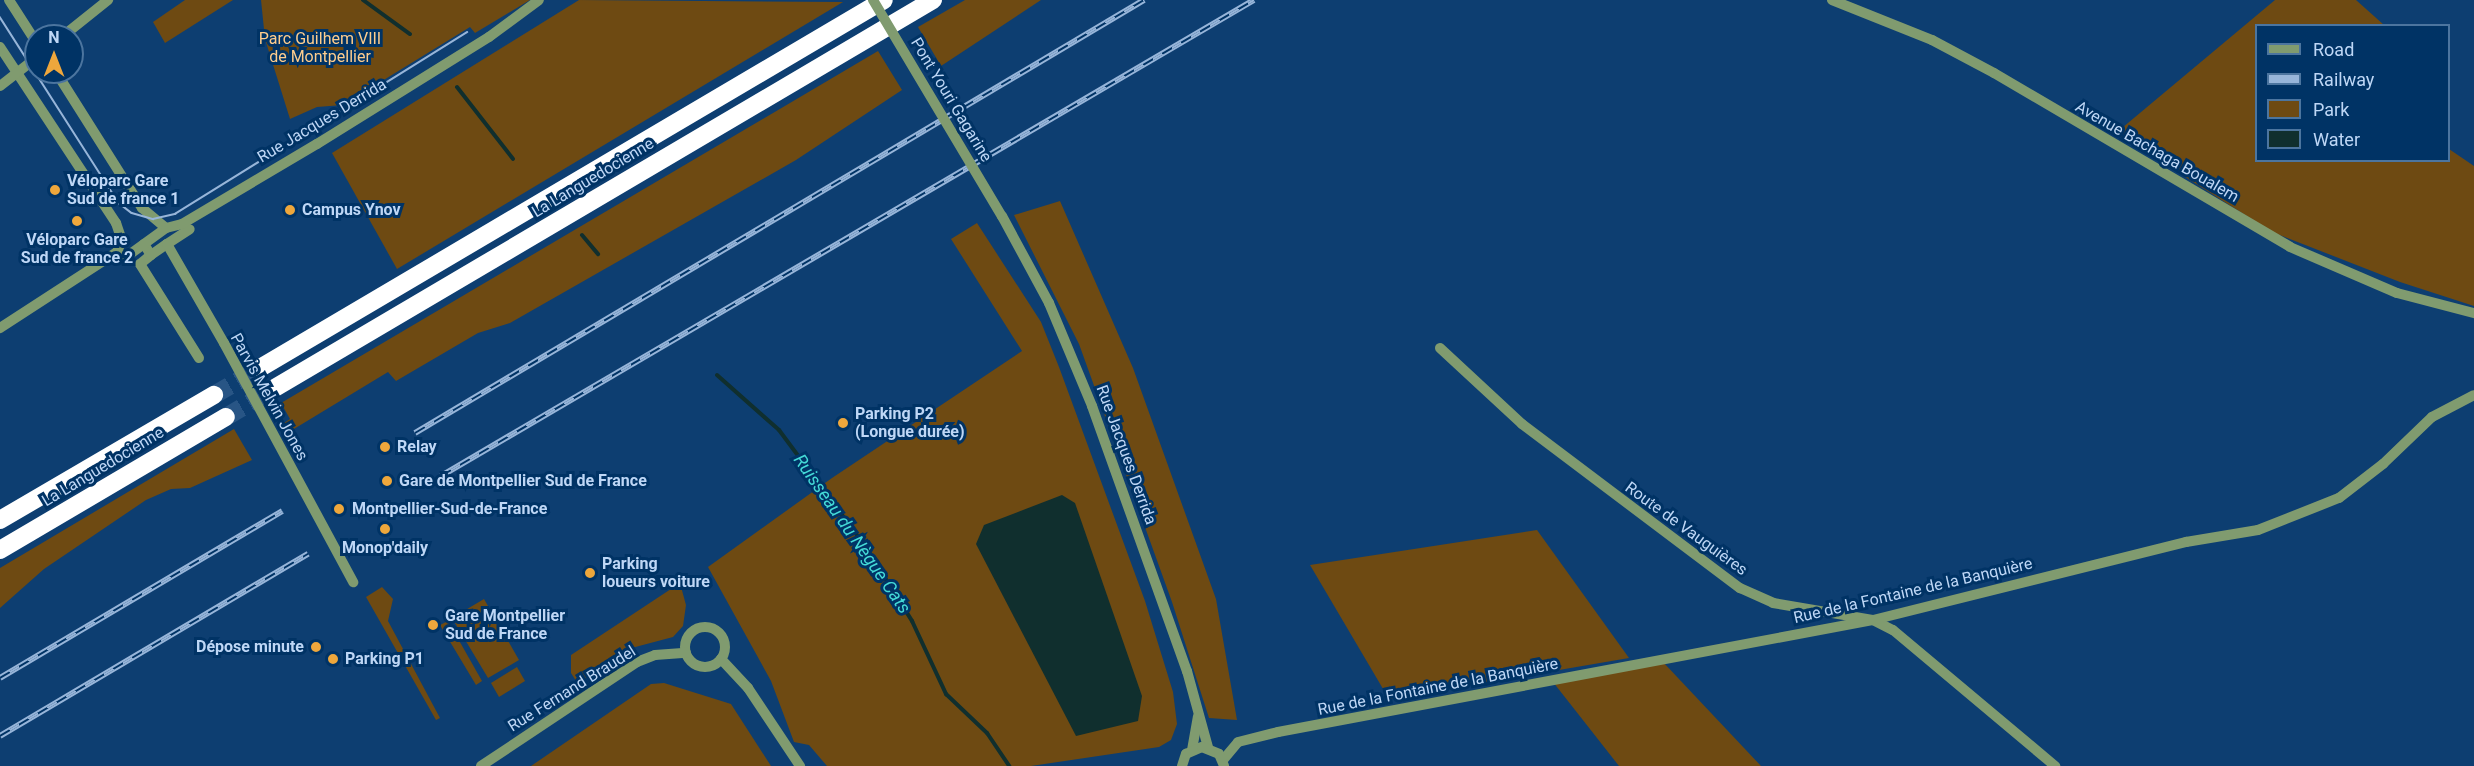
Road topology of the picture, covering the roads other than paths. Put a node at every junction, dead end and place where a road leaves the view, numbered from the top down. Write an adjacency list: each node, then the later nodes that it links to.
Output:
1 (9, 0): 8 (street)
2 (108, 0): 9 (street)
3 (539, 0): 16 (street, Rue Jacques Derrida)
4 (873, 0): 15 (street, Pont Youri Gagarine, bridge)
5 (884, 0): 26 (highway, La Languedocienne)
6 (933, 0): 27 (highway, La Languedocienne)
7 (1832, 0): 22 (street, Avenue Bachaga Boualem)
8 (24, 24)
9 (78, 24)
10 (0, 47): 12 (street)
11 (24, 67): 12 (street)
12 (17, 73): 14 (street); 20 (street)
13 (64, 84): 16 (street)
14 (0, 86)
15 (1002, 216): 37 (street, Rue Jacques Derrida)
16 (166, 228): 18 (street, Rue Jacques Derrida)
17 (190, 229): 19 (street)
18 (144, 244): 20 (street, Rue Jacques Derrida); 21 (street)
19 (167, 244): 21 (street); 33 (street, Parvis Melvin Jones, bridge)
20 (117, 252): 23 (street)
21 (151, 255): 25 (street)
22 (2474, 313)
23 (0, 328)
24 (1440, 348): 34 (street, Route de Vauguières)
25 (199, 358)
26 (260, 368)
27 (273, 389)
28 (214, 395): 31 (highway, La Languedocienne)
29 (2474, 395): 34 (street, Rue de la Fontaine de la Banquière)
30 (226, 417): 32 (highway, La Languedocienne)
31 (0, 520)
32 (0, 550)
33 (353, 582)
34 (1873, 620): 41 (street, Rue de la Fontaine de la Banquière); 45 (street, Route de Vauguières)
35 (686, 653): 36 (street); 36 (street); 42 (street, Rue Fernand Braudel)
36 (722, 659): 43 (street)
37 (1198, 714): 38 (street, Rue Jacques Derrida); 39 (street, Rue Jacques Derrida)
38 (1208, 747): 39 (street); 41 (street)
39 (1192, 750): 40 (street)
40 (1182, 763): 44 (street)
41 (1223, 763)
42 (481, 766)
43 (800, 766)
44 (1172, 766)
45 (2055, 766)

